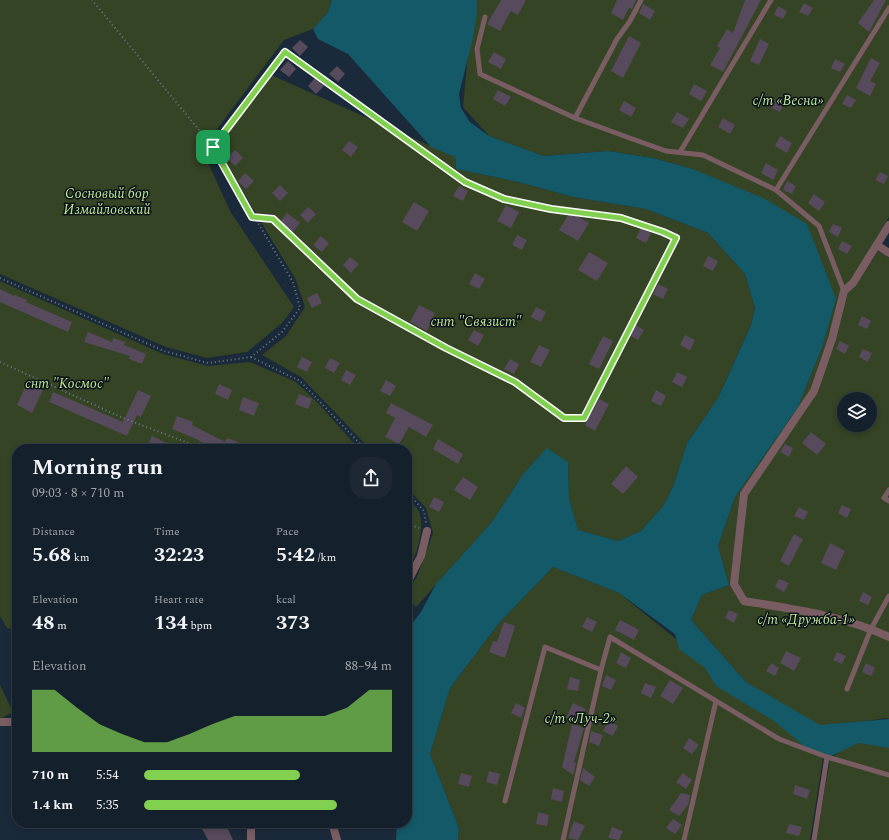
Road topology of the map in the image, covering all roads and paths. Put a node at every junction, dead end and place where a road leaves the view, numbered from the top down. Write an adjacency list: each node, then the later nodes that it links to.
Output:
1 (92, 0): 7 (path)
2 (641, 0): 6 (lane)
3 (771, 0): 8 (lane)
4 (889, 8): 9 (lane)
5 (485, 17): 6 (lane)
6 (575, 118): 8 (lane)
7 (213, 147): 10 (path); 10 (path)
8 (680, 152): 9 (lane)
9 (776, 190): 15 (lane)
10 (252, 217): 16 (path)
11 (889, 225): 12 (street)
12 (877, 246): 13 (street); 15 (street)
13 (889, 253)
14 (0, 278): 16 (path)
15 (844, 291): 27 (street)
16 (250, 357): 19 (path)
17 (0, 362): 18 (path)
18 (191, 444)
19 (360, 444)
20 (889, 490): 22 (lane)
21 (412, 498): 24 (path)
22 (889, 501)
23 (412, 526): 24 (path)
24 (427, 531): 25 (street)
25 (412, 573)
26 (889, 596): 27 (lane)
27 (871, 629): 28 (street); 30 (lane)
28 (889, 637)
29 (601, 670): 31 (lane); 36 (lane); 41 (lane)
30 (847, 689)
31 (716, 701): 34 (lane); 42 (lane)
32 (0, 722): 33 (street)
33 (12, 722)
34 (827, 757): 35 (lane); 43 (lane)
35 (889, 774)
36 (505, 802)
37 (251, 828): 39 (street)
38 (334, 828): 40 (street)
39 (251, 840)
40 (337, 840)
41 (563, 840)
42 (684, 840)
43 (814, 840)

